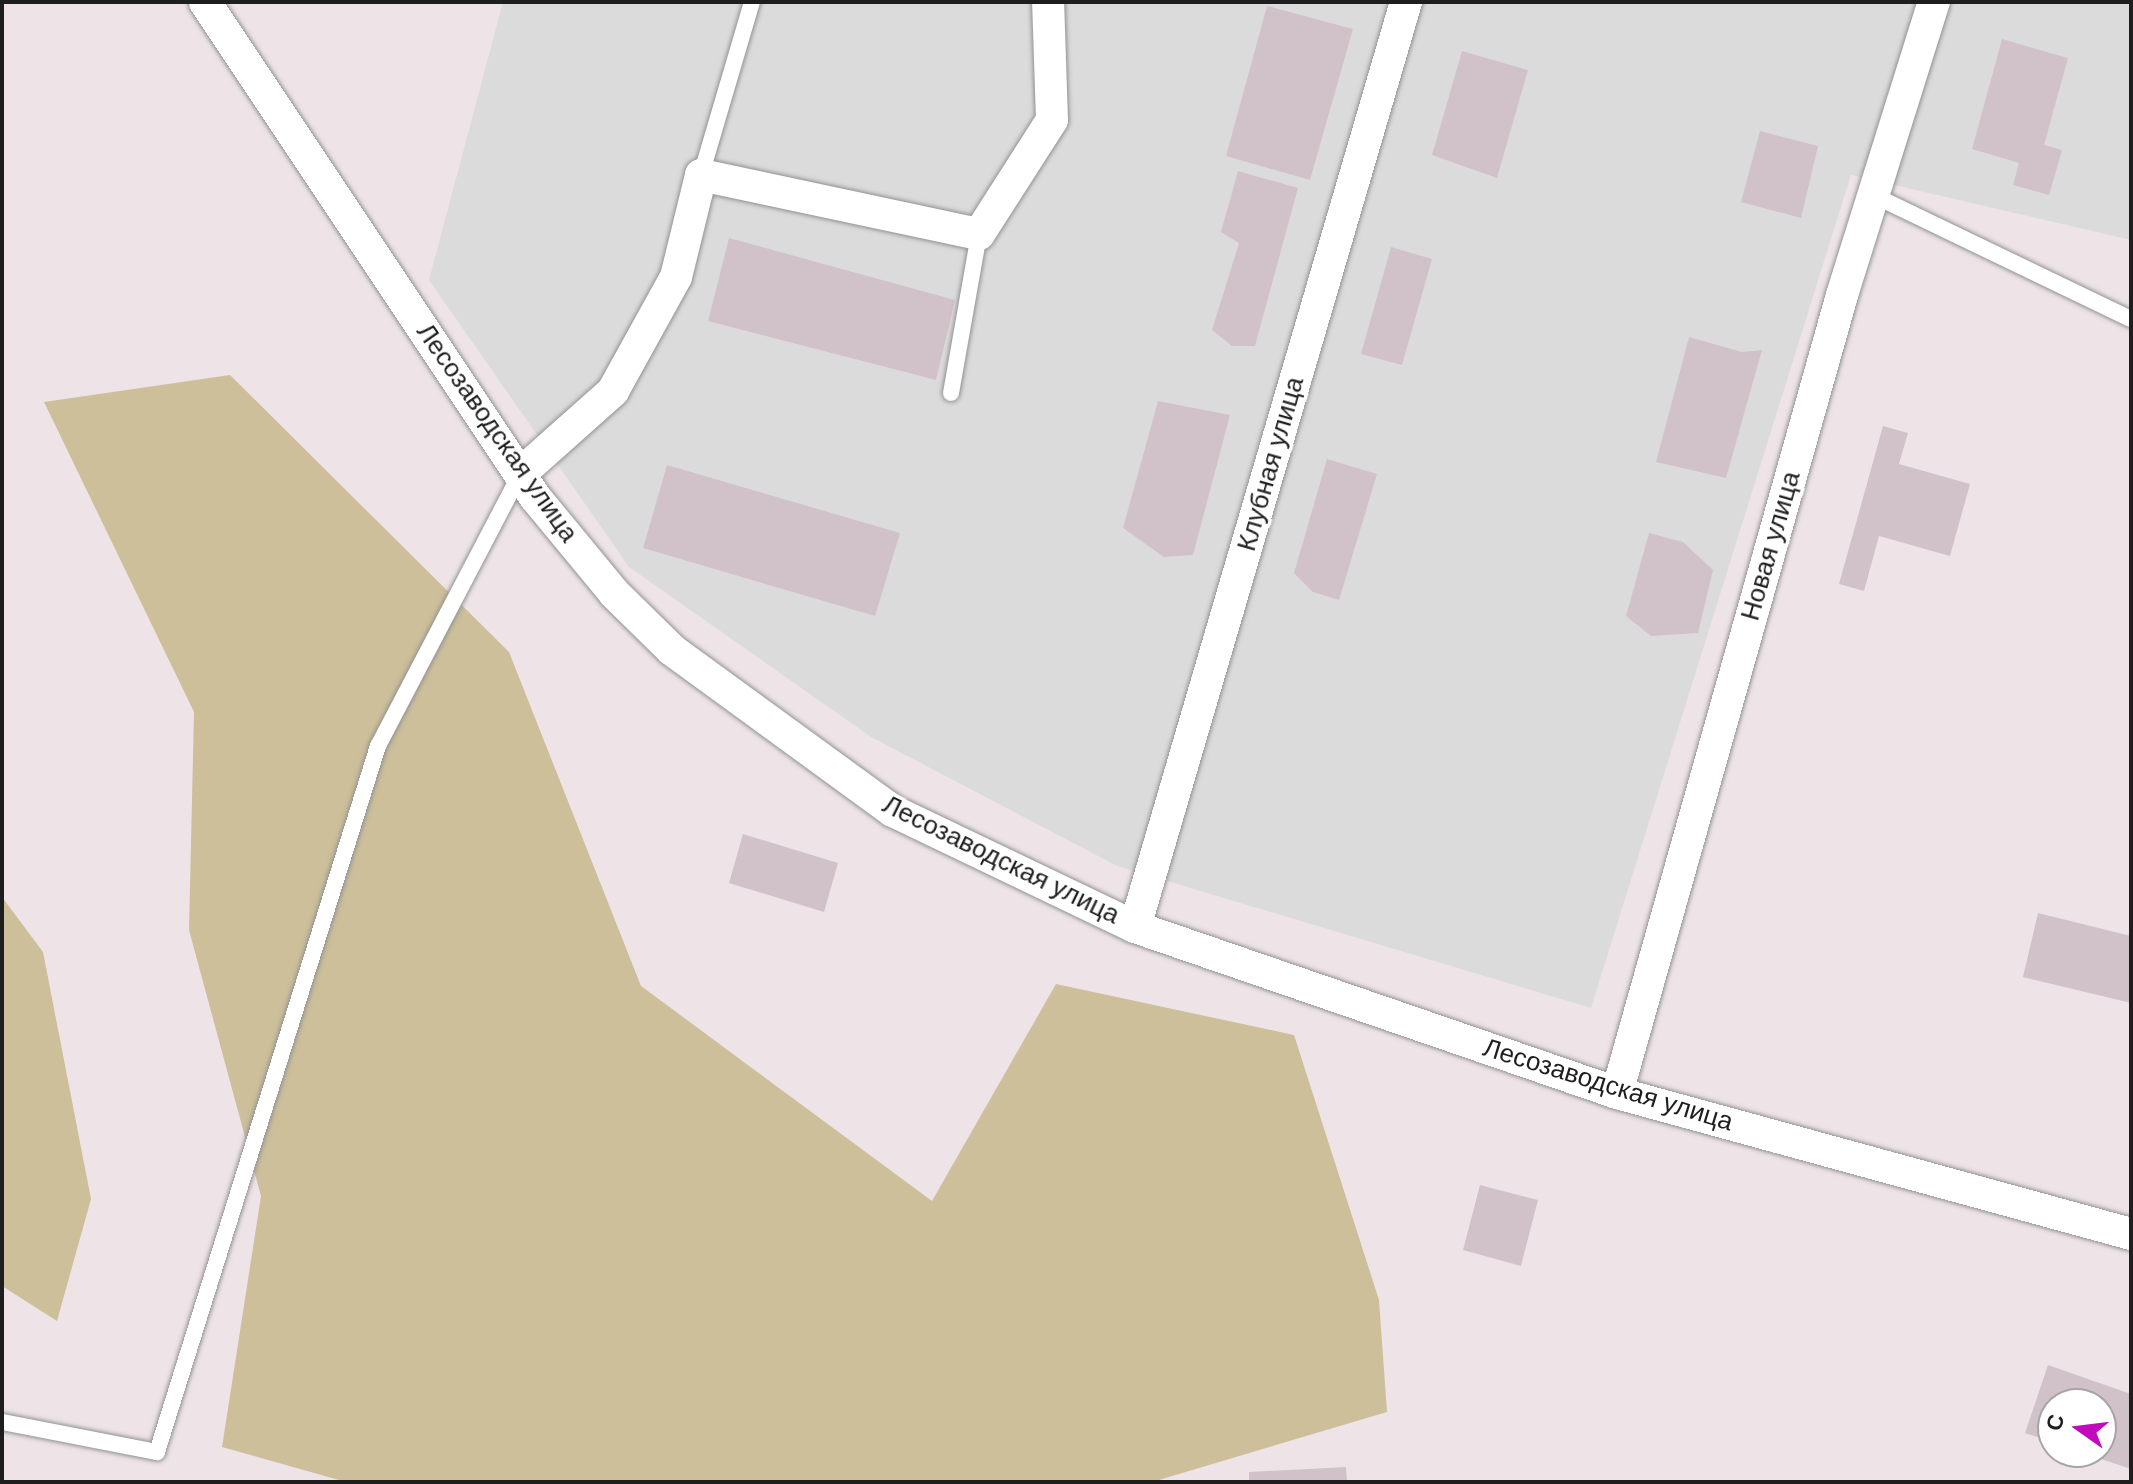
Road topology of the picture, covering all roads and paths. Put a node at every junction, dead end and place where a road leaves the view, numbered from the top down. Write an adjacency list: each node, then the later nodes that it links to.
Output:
1 (205, 2): 11 (street, Лесозаводская улица)
2 (752, 2): 6 (lane)
3 (1048, 2): 8 (street)
4 (1406, 2): 12 (street, Клубная улица)
5 (1934, 2): 7 (street, Новая улица)
6 (701, 175): 8 (street); 11 (street)
7 (1873, 195): 9 (lane); 13 (street, Новая улица)
8 (979, 234): 10 (lane)
9 (2131, 319)
10 (951, 393)
11 (520, 474): 12 (street, Лесозаводская улица); 15 (lane)
12 (1135, 927): 13 (street, Лесозаводская улица)
13 (1617, 1093): 14 (street, Лесозаводская улица)
14 (2131, 1234)
15 (2, 1422)

